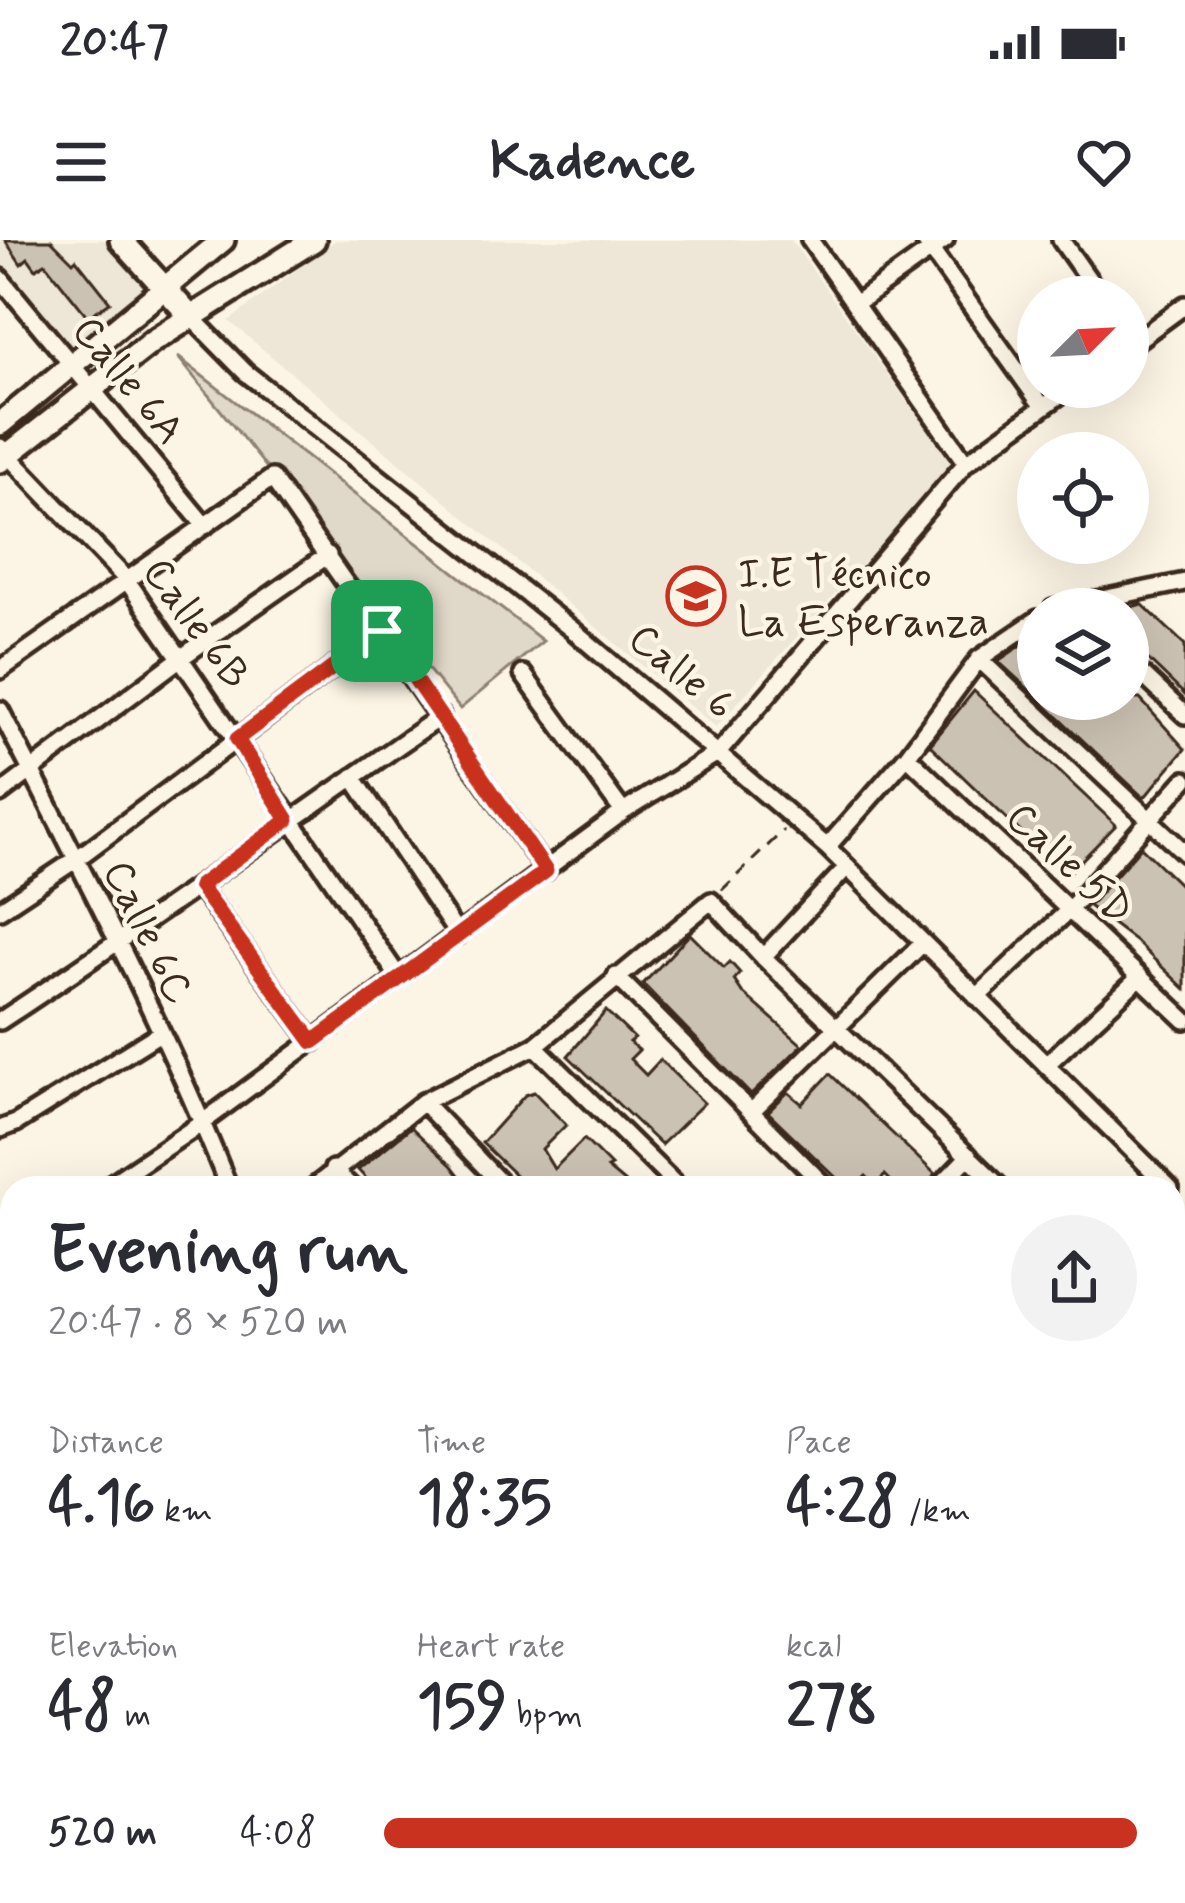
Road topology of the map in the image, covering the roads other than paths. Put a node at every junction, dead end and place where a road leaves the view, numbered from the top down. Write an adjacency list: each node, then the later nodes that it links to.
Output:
1 (121, 240): 9 (street, Calle 6)
2 (224, 240): 9 (street)
3 (314, 240): 12 (street)
4 (810, 240): 10 (street)
5 (1061, 240): 7 (street)
6 (934, 243): 10 (street); 15 (street)
7 (1086, 276)
8 (0, 278): 14 (street, Calle 6A)
9 (166, 288): 12 (street, Calle 6); 14 (street)
10 (855, 304): 20 (street)
11 (1185, 305): 13 (street)
12 (190, 316): 16 (street); 37 (street, Calle 6)
13 (1149, 329)
14 (73, 365): 16 (street, Calle 6A); 18 (street)
15 (1017, 368)
16 (91, 387): 19 (street); 21 (street, Calle 6A)
17 (1042, 408): 20 (street)
18 (0, 424)
19 (3, 454): 23 (street, Calle 6B)
20 (966, 463): 37 (street)
21 (205, 526): 22 (street); 23 (street)
22 (328, 555): 26 (street); 28 (street)
23 (126, 579): 28 (street, Calle 6B); 30 (street)
24 (1185, 582): 25 (street)
25 (1149, 590)
26 (382, 631): 35 (street); 36 (street)
27 (1017, 633): 29 (street)
28 (182, 657): 36 (street, Calle 6B); 39 (street)
29 (979, 659): 38 (street); 44 (street)
30 (0, 670)
31 (524, 674): 43 (street)
32 (1149, 681): 34 (street)
33 (0, 710): 39 (street, Calle 6C)
34 (1185, 715)
35 (440, 716): 40 (street); 50 (street)
36 (237, 739): 45 (street, Calle 6B); 48 (street)
37 (719, 752): 43 (street); 46 (street, Calle 6)
38 (907, 756): 46 (street); 53 (street, Calle 5D)
39 (32, 772): 42 (street); 48 (street, Calle 6C)
40 (353, 777): 45 (street); 54 (street)
41 (1185, 780): 44 (street)
42 (0, 794)
43 (623, 812): 50 (street)
44 (1148, 818): 47 (street); 53 (street)
45 (288, 820): 51 (street); 58 (street, Calle 6B)
46 (827, 848): 49 (street, Calle 6)
47 (1185, 853)
48 (75, 860): 52 (street); 56 (street, Calle 6C)
49 (847, 867): 55 (street, Calle 6); 57 (street)
50 (546, 871): 54 (street)
51 (199, 886): 56 (street); 66 (street)
52 (0, 910)
53 (1070, 910): 60 (street, Calle 5D); 61 (street)
54 (458, 935): 58 (street)
55 (923, 943): 61 (street, Calle 6); 64 (street)
56 (118, 944): 63 (street); 65 (street, Calle 6C)
57 (763, 957): 59 (street); 64 (street)
58 (398, 976): 66 (street)
59 (616, 976): 67 (street); 70 (street)
60 (1140, 977): 62 (street, Calle 5D); 68 (street)
61 (977, 997): 68 (street, Calle 6)
62 (1185, 1020)
63 (0, 1022)
64 (838, 1026): 70 (street); 73 (street)
65 (160, 1033): 71 (street, Calle 6C); 72 (street)
66 (313, 1042): 71 (street)
67 (535, 1046): 69 (street); 80 (street)
68 (1046, 1065): 84 (street, Calle 6)
69 (423, 1102): 74 (street); 79 (street)
70 (752, 1111): 81 (street)
71 (203, 1122): 75 (street); 76 (street, Calle 6C)
72 (0, 1129)
73 (969, 1156): 82 (street); 83 (street)
74 (333, 1169): 77 (street); 78 (street)
75 (123, 1176)
76 (224, 1176)
77 (326, 1176)
78 (340, 1176)
79 (494, 1176)
80 (667, 1176)
81 (815, 1176)
82 (950, 1176)
83 (989, 1176)
84 (1159, 1176)

